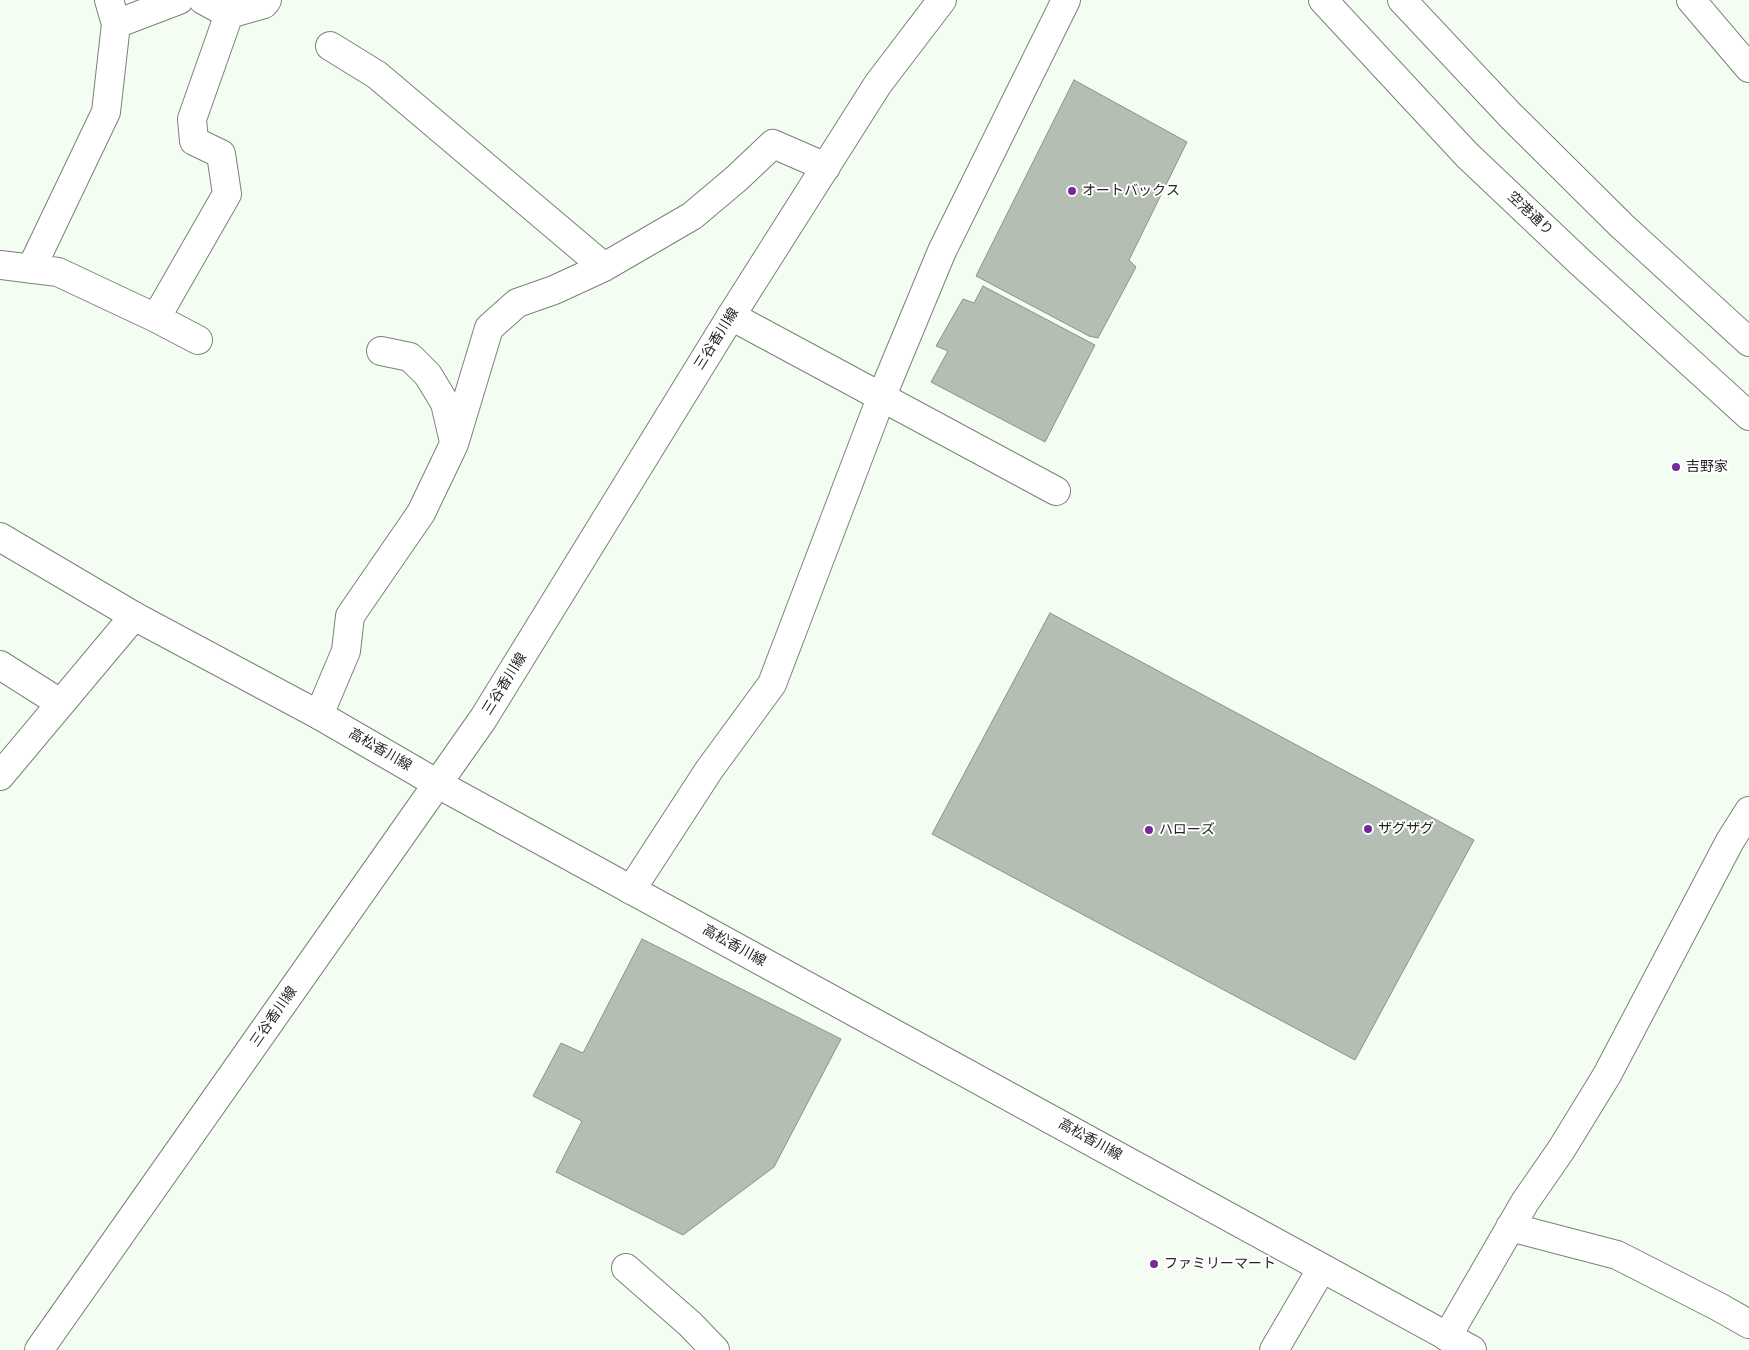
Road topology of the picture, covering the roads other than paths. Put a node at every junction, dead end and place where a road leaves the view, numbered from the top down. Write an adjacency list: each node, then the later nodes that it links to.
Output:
1 (179, 0): 9 (main road)
2 (203, 0): 10 (main road)
3 (267, 0): 10 (main road)
4 (942, 0): 13 (main road, 三谷香川線)
5 (1066, 0): 22 (main road)
6 (1322, 0): 23 (main road, 空港通り)
7 (1402, 0): 20 (main road)
8 (1691, 0): 12 (main road)
9 (112, 12): 16 (main road)
10 (229, 14): 18 (main road)
11 (330, 46): 15 (main road)
12 (1749, 68)
13 (826, 166): 15 (main road); 17 (main road, 三谷香川線)
14 (0, 265): 16 (main road)
15 (604, 267): 24 (main road)
16 (31, 269): 18 (main road)
17 (731, 316): 22 (main road); 32 (main road, 三谷香川線)
18 (156, 318): 19 (main road)
19 (198, 340)
20 (1749, 342)
21 (381, 351): 24 (main road)
22 (881, 398): 25 (main road); 34 (main road)
23 (1749, 416)
24 (454, 444): 30 (main road)
25 (1056, 491)
26 (0, 537): 27 (main road, 高松香川線)
27 (134, 616): 29 (main road); 30 (main road, 高松香川線)
28 (0, 666): 29 (main road)
29 (60, 703): 31 (main road)
30 (318, 715): 32 (main road, 高松香川線)
31 (0, 776)
32 (438, 784): 34 (main road, 高松香川線); 40 (main road, 三谷香川線)
33 (1749, 811): 35 (main road)
34 (631, 890): 37 (main road, 高松香川線)
35 (1510, 1227): 38 (main road); 39 (main road)
36 (626, 1268): 41 (main road)
37 (1322, 1268): 39 (main road, 高松香川線); 42 (main road)
38 (1749, 1324)
39 (1448, 1337): 43 (main road, 高松香川線)
40 (39, 1350)
41 (715, 1350)
42 (1274, 1350)
43 (1472, 1350)

